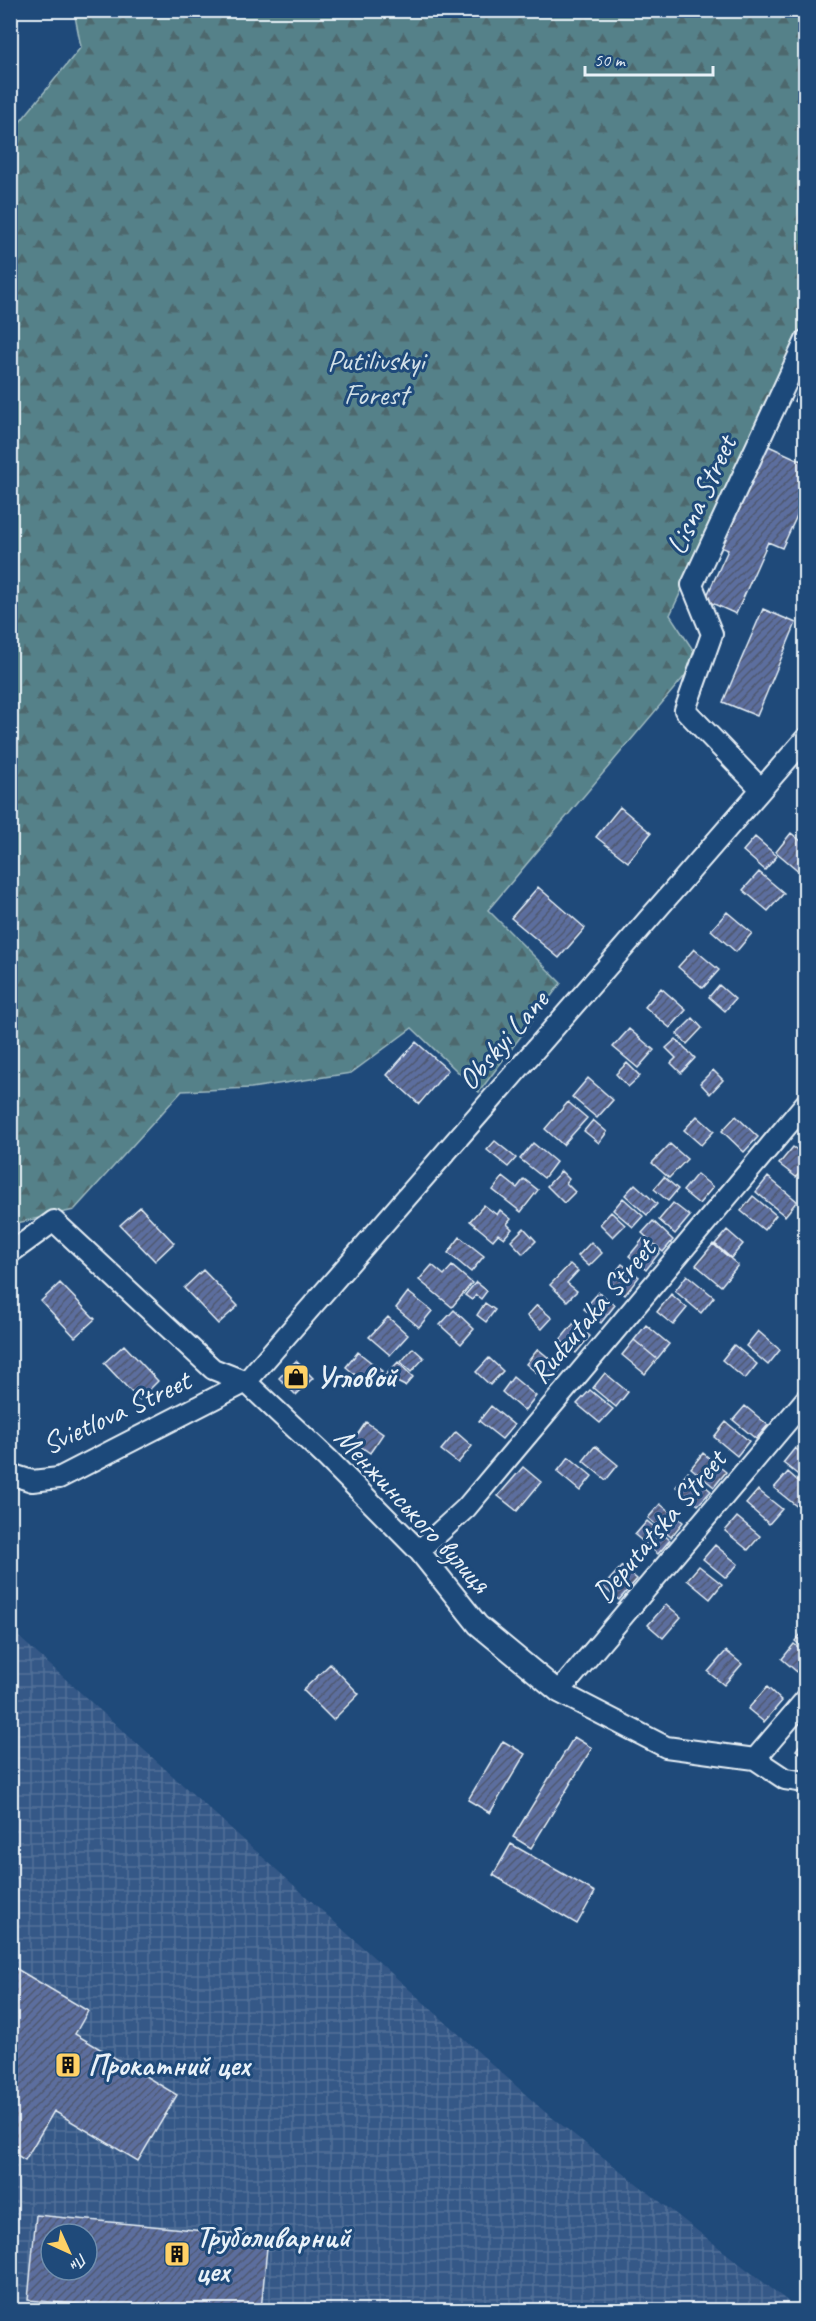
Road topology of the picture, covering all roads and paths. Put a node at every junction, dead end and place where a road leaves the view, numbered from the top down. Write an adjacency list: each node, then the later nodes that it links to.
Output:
1 (806, 340): 3 (street, Lisna Street)
2 (806, 738): 3 (street, Obskyi Lane)
3 (761, 789): 6 (street, Obskyi Lane)
4 (806, 1103): 9 (street, Rudzutaka Street)
5 (10, 1253): 6 (street, Менжинського вулиця)
6 (246, 1382): 8 (street, Svietlova Street); 9 (street, Менжинського вулиця)
7 (806, 1399): 10 (street, Deputatska Street)
8 (10, 1474)
9 (419, 1551): 10 (street, Менжинського вулиця)
10 (559, 1692): 12 (street, Менжинського вулиця)
11 (806, 1699): 12 (street)
12 (755, 1759): 13 (street)
13 (806, 1782)

